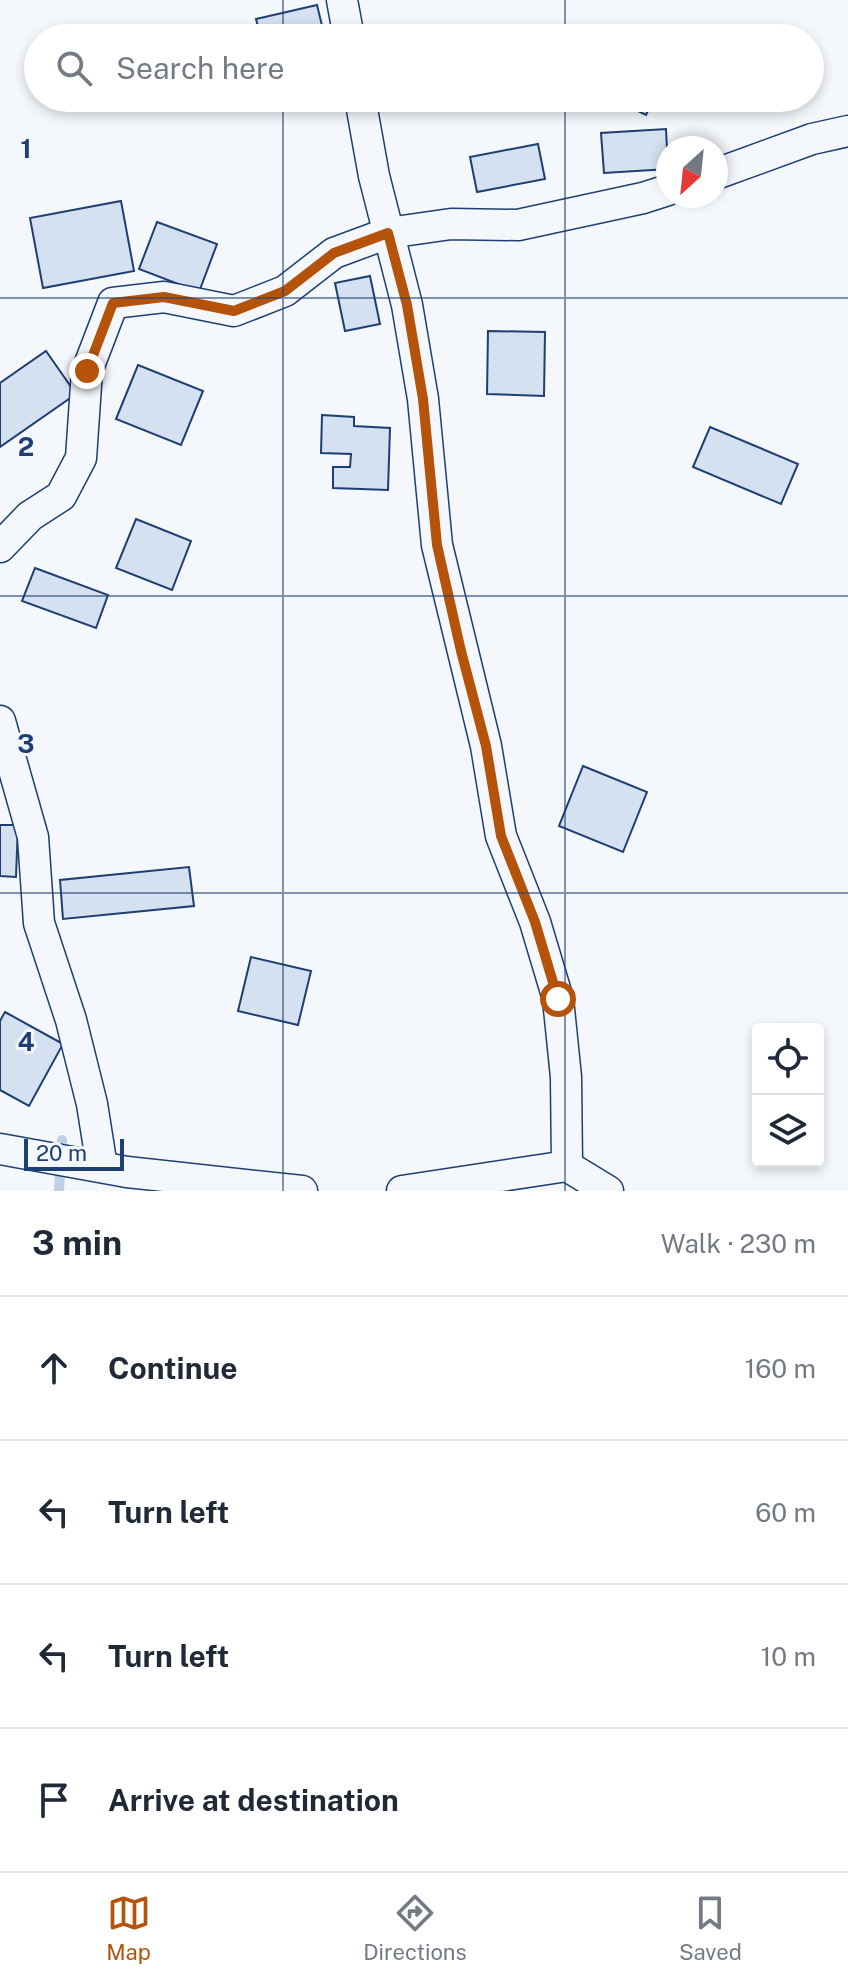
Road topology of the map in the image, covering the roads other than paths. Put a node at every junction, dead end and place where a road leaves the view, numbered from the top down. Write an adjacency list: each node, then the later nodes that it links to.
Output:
1 (342, 0): 2 (street)
2 (346, 24)
3 (363, 112): 7 (street)
4 (848, 131): 5 (street)
5 (728, 170)
6 (656, 194): 7 (street)
7 (388, 233): 8 (street); 11 (street)
8 (0, 547)
9 (0, 721): 12 (street)
10 (0, 1149): 12 (street)
11 (567, 1166): 14 (street); 15 (street)
12 (102, 1167): 13 (street)
13 (302, 1191)
14 (402, 1191)
15 (608, 1191)

